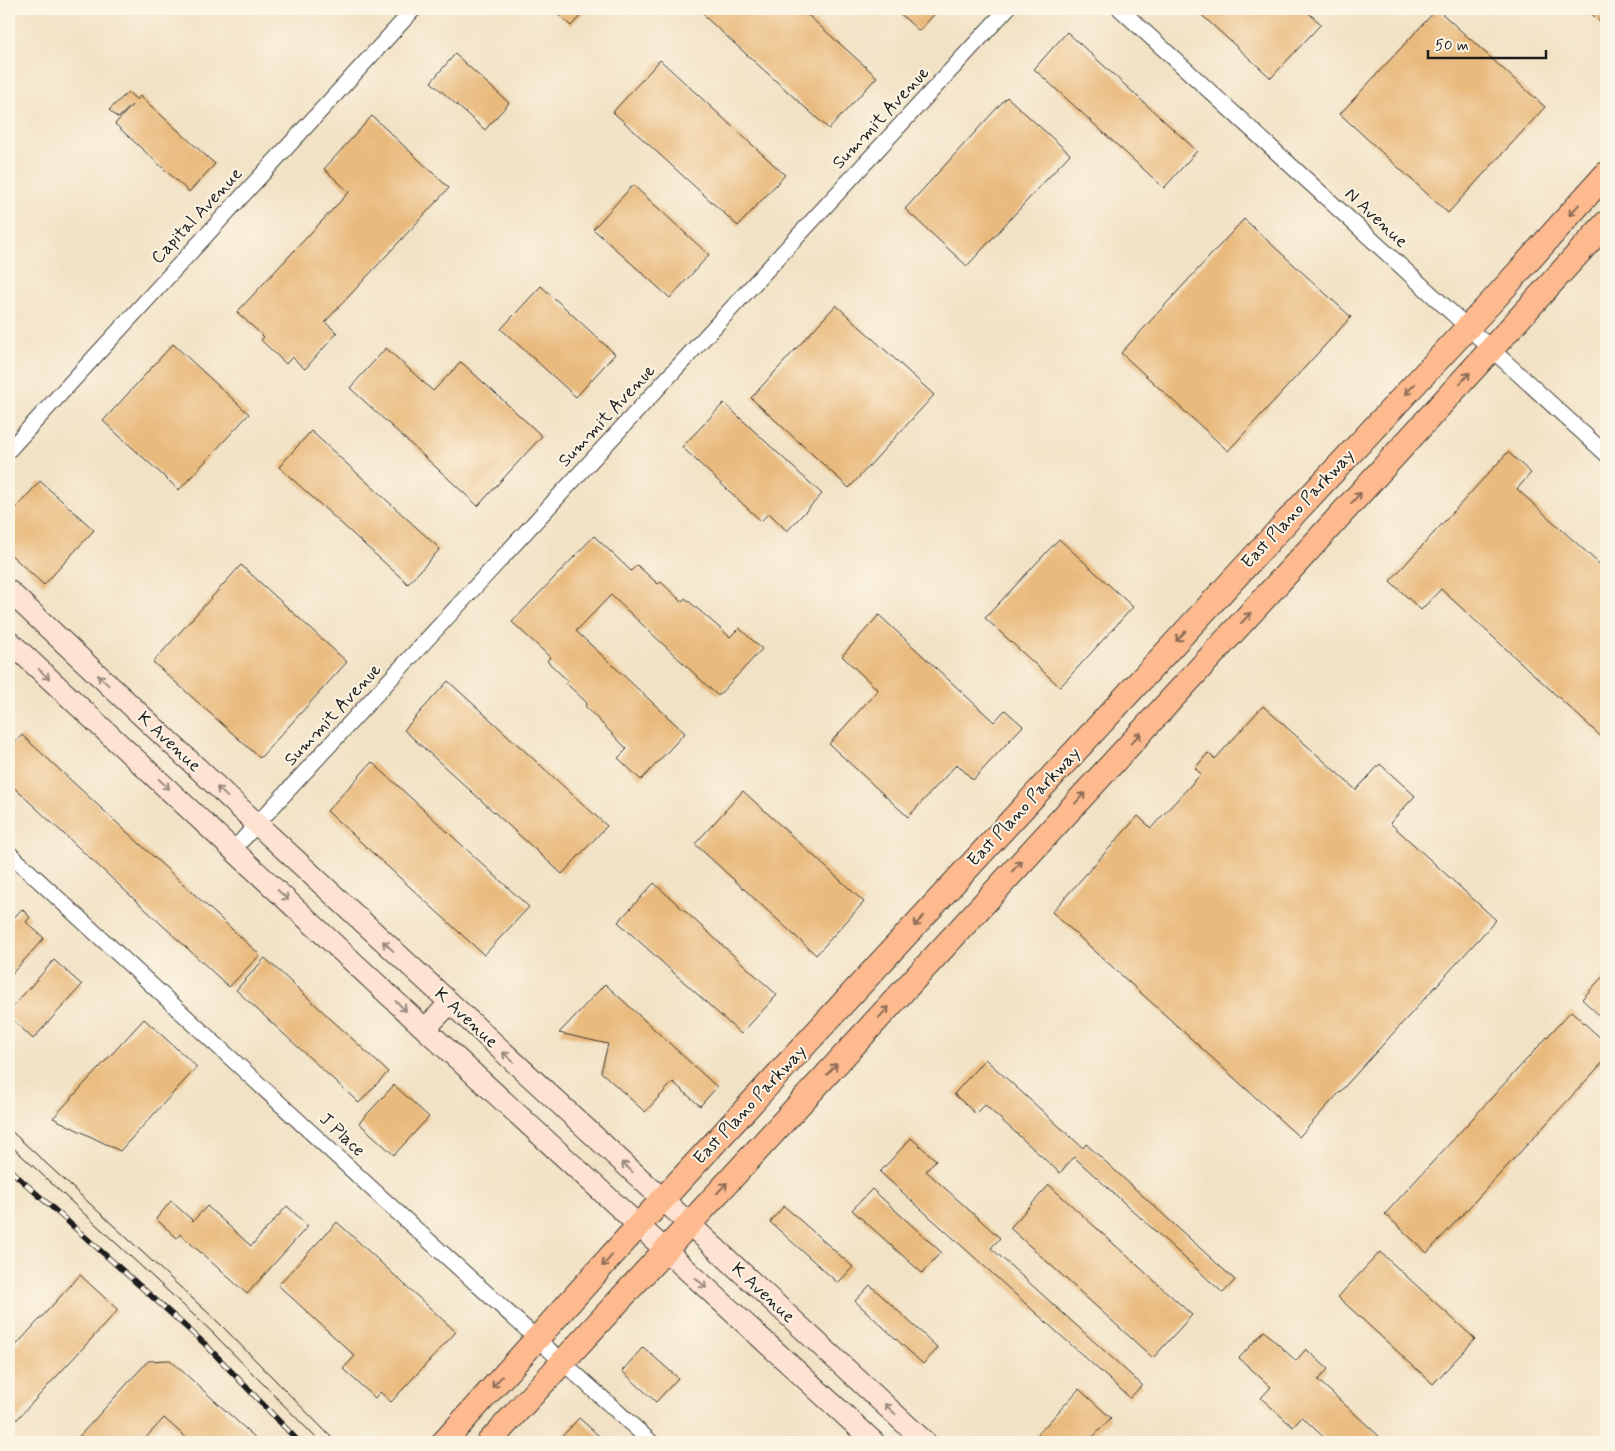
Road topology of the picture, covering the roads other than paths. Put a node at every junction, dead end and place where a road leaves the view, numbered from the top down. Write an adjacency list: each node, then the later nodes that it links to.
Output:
1 (414, 9): 8 (street, Capital Avenue)
2 (1007, 9): 16 (street, Summit Avenue)
3 (1120, 9): 6 (street, N Avenue)
4 (1606, 174): 6 (main road, East Plano Parkway, one-way to 6)
5 (1606, 223): 7 (main road, East Plano Parkway)
6 (1467, 327): 7 (street, N Avenue); 10 (main road, East Plano Parkway, one-way to 10)
7 (1492, 349): 9 (street, N Avenue); 11 (main road, East Plano Parkway, one-way to 7)
8 (9, 450)
9 (1606, 454)
10 (1278, 531): 11 (main road); 14 (main road, East Plano Parkway, one-way to 14)
11 (1304, 556): 15 (main road, East Plano Parkway, one-way to 11)
12 (9, 591): 16 (main road, K Avenue, one-way to 12)
13 (9, 641): 17 (main road, K Avenue, one-way to 17)
14 (1077, 749): 15 (main road); 19 (main road, East Plano Parkway)
15 (1103, 774): 20 (main road, East Plano Parkway, one-way to 15)
16 (258, 825): 17 (street, Summit Avenue); 21 (main road, K Avenue, one-way to 16)
17 (234, 849): 23 (main road, K Avenue, one-way to 23)
18 (9, 853): 29 (street, J Place)
19 (951, 886): 20 (main road); 22 (main road, East Plano Parkway, one-way to 22)
20 (989, 896): 24 (main road, East Plano Parkway, one-way to 20)
21 (450, 1003): 23 (main road); 25 (main road, K Avenue, one-way to 21)
22 (836, 1012): 24 (main road); 25 (main road, East Plano Parkway)
23 (425, 1029): 27 (main road, K Avenue)
24 (851, 1048): 26 (main road, East Plano Parkway, one-way to 24)
25 (663, 1200): 26 (main road, K Avenue); 27 (main road, East Plano Parkway)
26 (689, 1224): 28 (main road, East Plano Parkway); 35 (main road, K Avenue, one-way to 26)
27 (639, 1225): 28 (main road, K Avenue); 29 (main road, East Plano Parkway, one-way to 29)
28 (666, 1250): 30 (main road, East Plano Parkway); 34 (main road, K Avenue, one-way to 34)
29 (537, 1338): 30 (street, J Place); 31 (main road, East Plano Parkway, one-way to 31)
30 (562, 1361): 32 (main road, East Plano Parkway); 33 (street, J Place)
31 (444, 1442)
32 (489, 1442)
33 (651, 1442)
34 (874, 1442)
35 (925, 1442)

